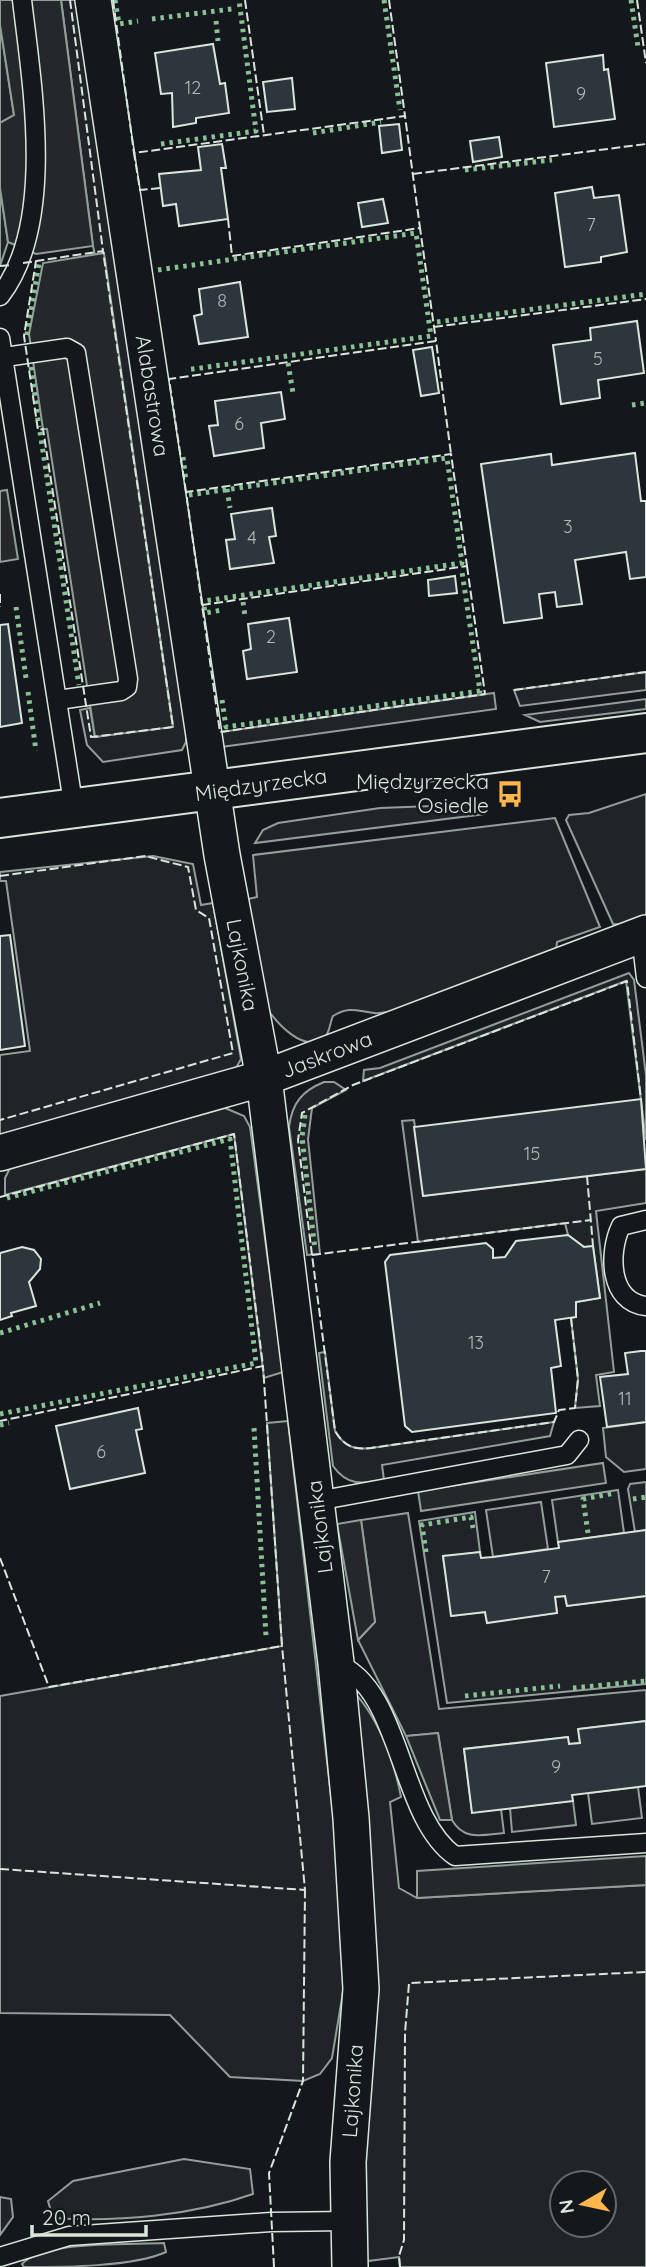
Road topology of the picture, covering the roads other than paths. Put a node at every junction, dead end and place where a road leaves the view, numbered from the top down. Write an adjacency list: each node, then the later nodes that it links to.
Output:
1 (22, 0): 3 (lane)
2 (93, 0): 9 (street, Alabastrowa)
3 (0, 296)
4 (0, 338): 5 (lane)
5 (5, 357): 6 (lane); 7 (lane)
6 (5, 386): 7 (lane)
7 (58, 700): 10 (lane)
8 (646, 733): 9 (main road, Międzyrzecka)
9 (212, 792): 10 (main road, Międzyrzecka); 14 (street, Lajkonika)
10 (74, 809): 11 (main road, Międzyrzecka)
11 (0, 818)
12 (643, 934): 13 (lane); 14 (street, Jaskrowa)
13 (646, 978)
14 (264, 1079): 15 (street, Jaskrowa); 19 (street, Lajkonika)
15 (0, 1153)
16 (646, 1220): 17 (lane)
17 (646, 1306)
18 (579, 1440): 19 (lane)
19 (317, 1501): 20 (street, Lajkonika)
20 (337, 1663): 21 (lane); 22 (street, Lajkonika)
21 (646, 1843)
22 (347, 2221): 23 (lane); 24 (street, Lajkonika)
23 (0, 2257)
24 (350, 2267)

